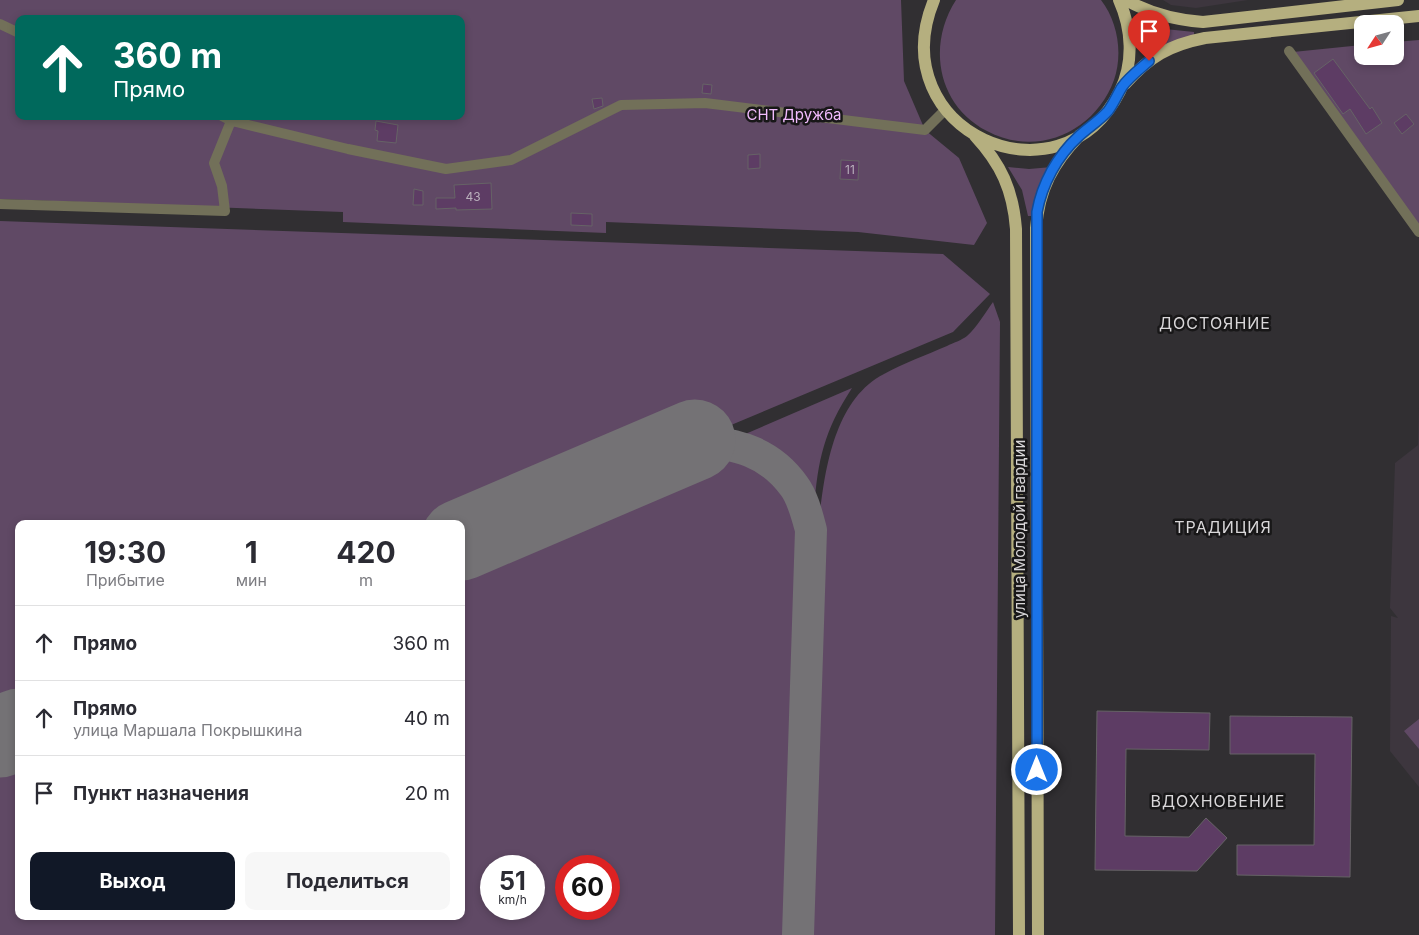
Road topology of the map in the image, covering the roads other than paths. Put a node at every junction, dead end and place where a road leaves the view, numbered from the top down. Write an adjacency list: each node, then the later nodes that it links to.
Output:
1 (934, 0): 10 (main road)
2 (1119, 0): 9 (main road)
3 (1126, 0): 4 (main road)
4 (1398, 0)
5 (1419, 16): 9 (main road)
6 (0, 24): 7 (street)
7 (15, 30)
8 (1288, 51): 16 (street)
9 (1122, 87): 13 (main road)
10 (946, 110): 12 (street); 14 (main road)
11 (232, 120): 15 (street)
12 (236, 120)
13 (1080, 135): 14 (main road); 18 (main road, улица Молодой гвардии)
14 (975, 136): 17 (main road, улица Молодой гвардии)
15 (0, 204)
16 (1419, 232)
17 (1020, 935)
18 (1038, 935)

